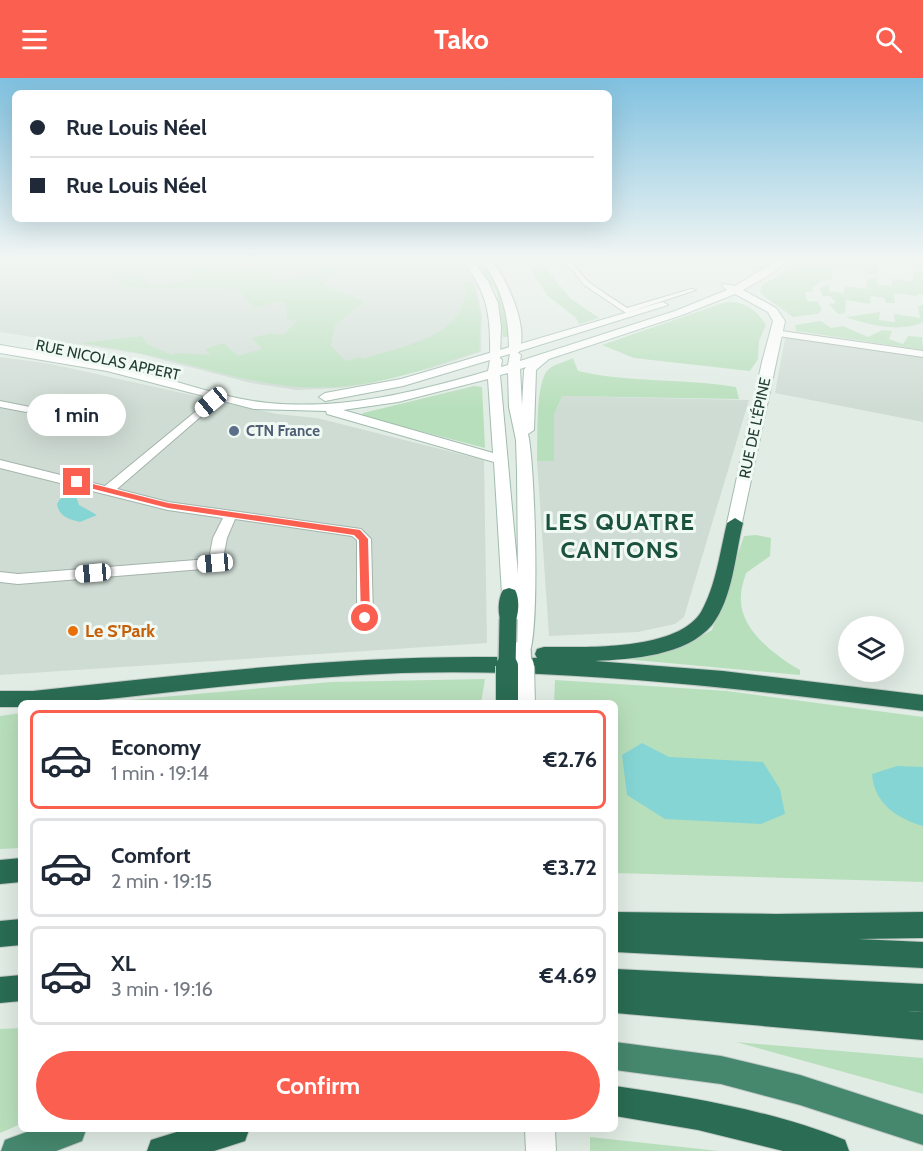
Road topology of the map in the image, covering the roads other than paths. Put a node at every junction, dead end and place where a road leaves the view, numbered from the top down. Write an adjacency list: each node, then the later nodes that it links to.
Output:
1 (494, 308): 15 (main road)
2 (510, 308): 14 (main road)
3 (622, 308): 4 (street)
4 (637, 308)
5 (663, 308): 9 (main road)
6 (688, 308): 9 (main road)
7 (756, 308): 8 (main road)
8 (774, 333): 13 (street); 27 (main road, RUE DE L'ÉPINE)
9 (592, 334): 11 (main road); 11 (main road)
10 (0, 339): 15 (main road, RUE NICOLAS APPERT)
11 (555, 348): 14 (main road); 21 (main road)
12 (0, 349): 16 (main road, RUE NICOLAS APPERT)
13 (923, 354)
14 (514, 359): 15 (main road, RUE NICOLAS APPERT); 21 (main road)
15 (495, 364): 17 (main road, RUE NICOLAS APPERT); 20 (main road, RUE NICOLAS APPERT); 22 (main road)
16 (217, 397): 17 (main road, RUE NICOLAS APPERT); 25 (street)
17 (241, 403): 20 (main road, RUE NICOLAS APPERT)
18 (0, 404): 19 (street)
19 (26, 409)
20 (312, 409): 22 (main road)
21 (523, 443): 31 (main road)
22 (500, 459): 29 (main road)
23 (6, 465): 24 (street); 25 (street)
24 (0, 477)
25 (110, 490): 26 (street)
26 (230, 516): 28 (street); 30 (street)
27 (735, 523): 32 (highway)
28 (0, 577)
29 (509, 594): 31 (highway)
30 (365, 618)
31 (515, 618): 33 (highway, bridge); 34 (main road, bridge)
32 (271, 673): 35 (highway); 36 (highway)
33 (507, 700)
34 (525, 700)
35 (0, 701)
36 (923, 703)
37 (18, 870): 38 (highway)
38 (0, 872)
39 (618, 925): 40 (highway)
40 (923, 925)
41 (18, 932): 42 (highway)
42 (0, 933)
43 (618, 939): 44 (highway)
44 (923, 955)
45 (618, 982): 48 (highway)
46 (18, 988): 47 (highway)
47 (0, 990)
48 (923, 998)
49 (618, 999): 50 (highway)
50 (923, 1026)
51 (618, 1056): 53 (highway)
52 (618, 1102): 60 (highway)
53 (923, 1130)
54 (66, 1132): 57 (highway)
55 (227, 1132): 58 (highway)
56 (540, 1132): 59 (main road)
57 (16, 1151)
58 (162, 1151)
59 (541, 1151)
60 (834, 1151)

